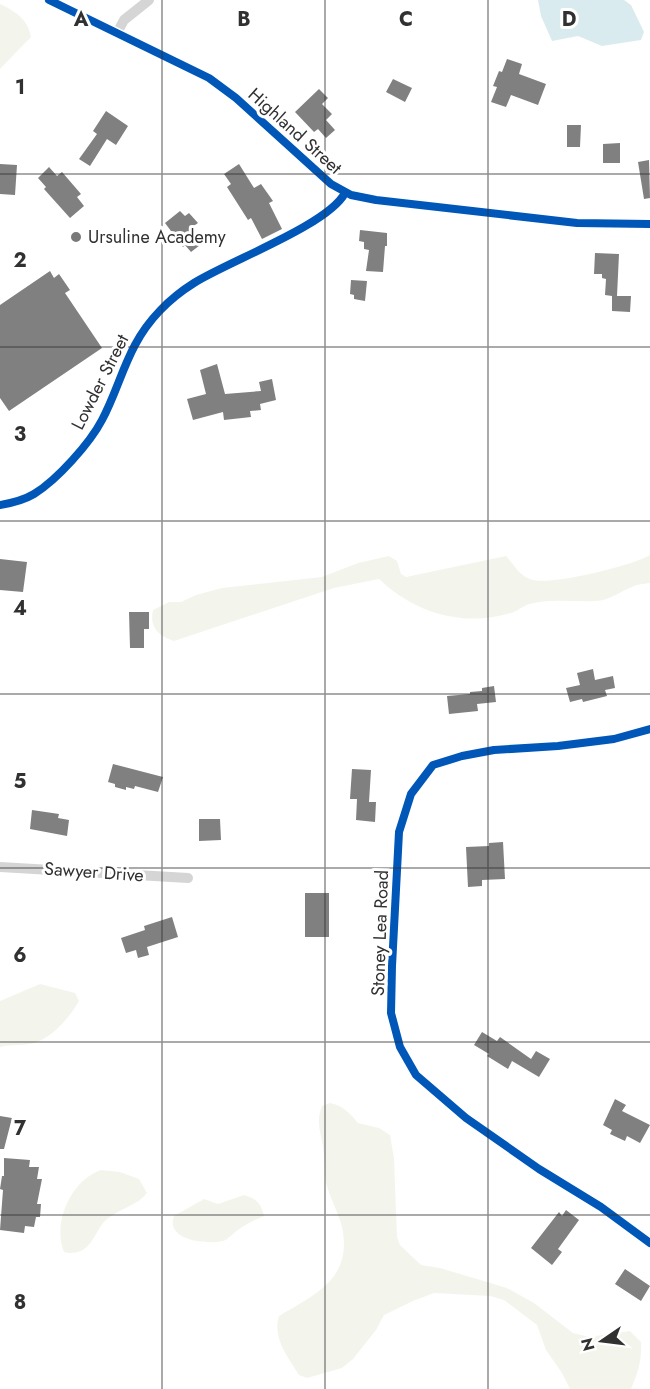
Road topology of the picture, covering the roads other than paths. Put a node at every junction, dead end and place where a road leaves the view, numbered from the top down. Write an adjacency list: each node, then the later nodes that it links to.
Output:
1 (49, 0): 3 (street, Highland Street)
2 (149, 0): 3 (street)
3 (117, 33): 4 (street, Highland Street)
4 (345, 193): 5 (street, Highland Street); 6 (street, Lowder Street)
5 (650, 224)
6 (0, 505)
7 (650, 729): 10 (street, Stoney Lea Road)
8 (0, 867): 9 (street, Sawyer Drive)
9 (188, 878)
10 (650, 1243)

